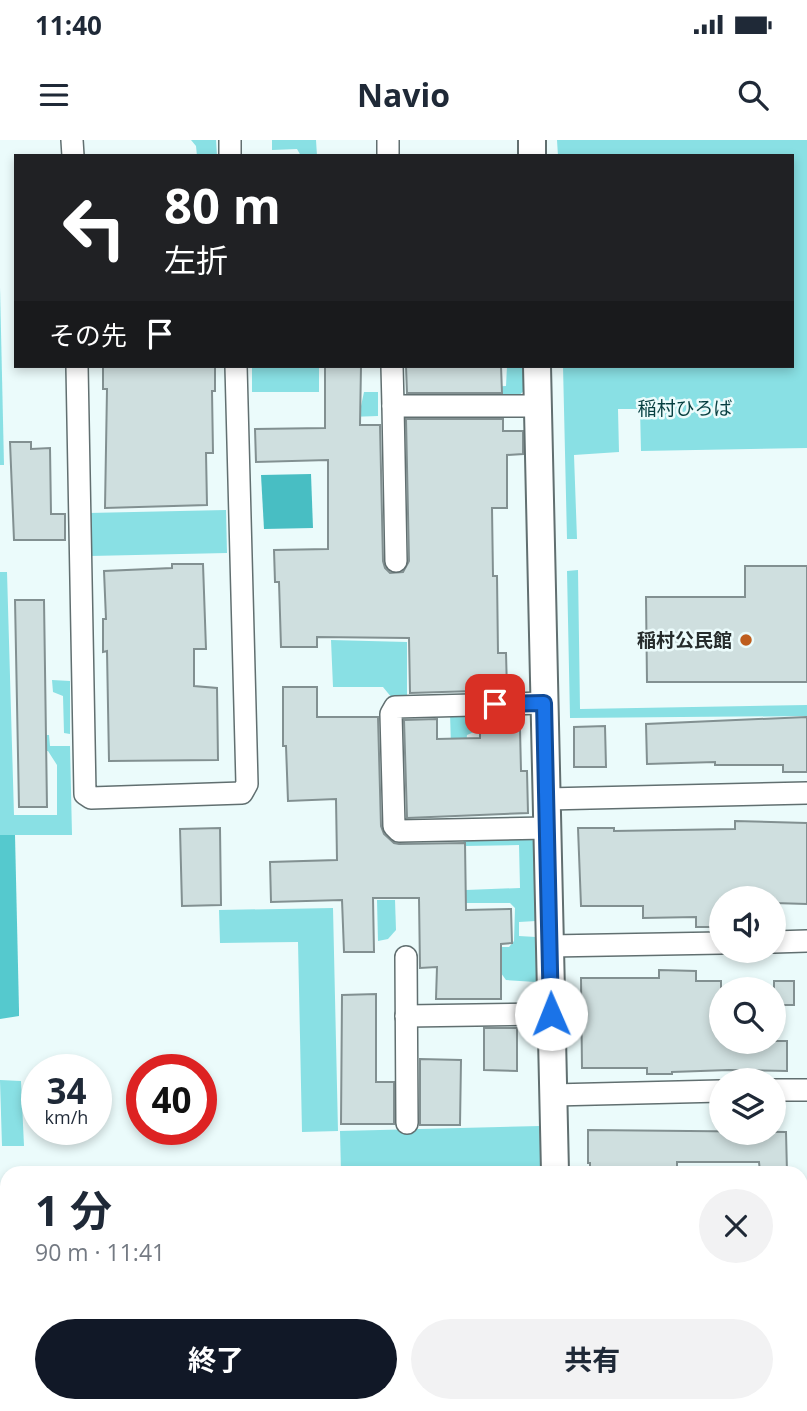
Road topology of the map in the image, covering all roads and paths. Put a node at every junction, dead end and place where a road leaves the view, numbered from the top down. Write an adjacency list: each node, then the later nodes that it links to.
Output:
1 (77, 368): 2 (street)
2 (236, 368)
3 (392, 368): 5 (street)
4 (537, 368): 6 (street)
5 (393, 406): 6 (street); 7 (street)
6 (538, 406): 8 (street)
7 (396, 561)
8 (544, 703): 10 (street); 11 (street)
9 (807, 793): 10 (street)
10 (547, 799): 11 (street)
11 (547, 828): 15 (street)
12 (807, 941): 13 (street)
13 (786, 942)
14 (709, 943): 15 (street)
15 (550, 946): 17 (street)
16 (406, 957): 18 (street)
17 (551, 1014): 18 (street); 22 (street)
18 (406, 1016): 23 (street)
19 (786, 1090): 20 (street)
20 (807, 1090)
21 (709, 1091): 22 (street)
22 (553, 1095): 24 (street)
23 (407, 1123)
24 (555, 1166)

